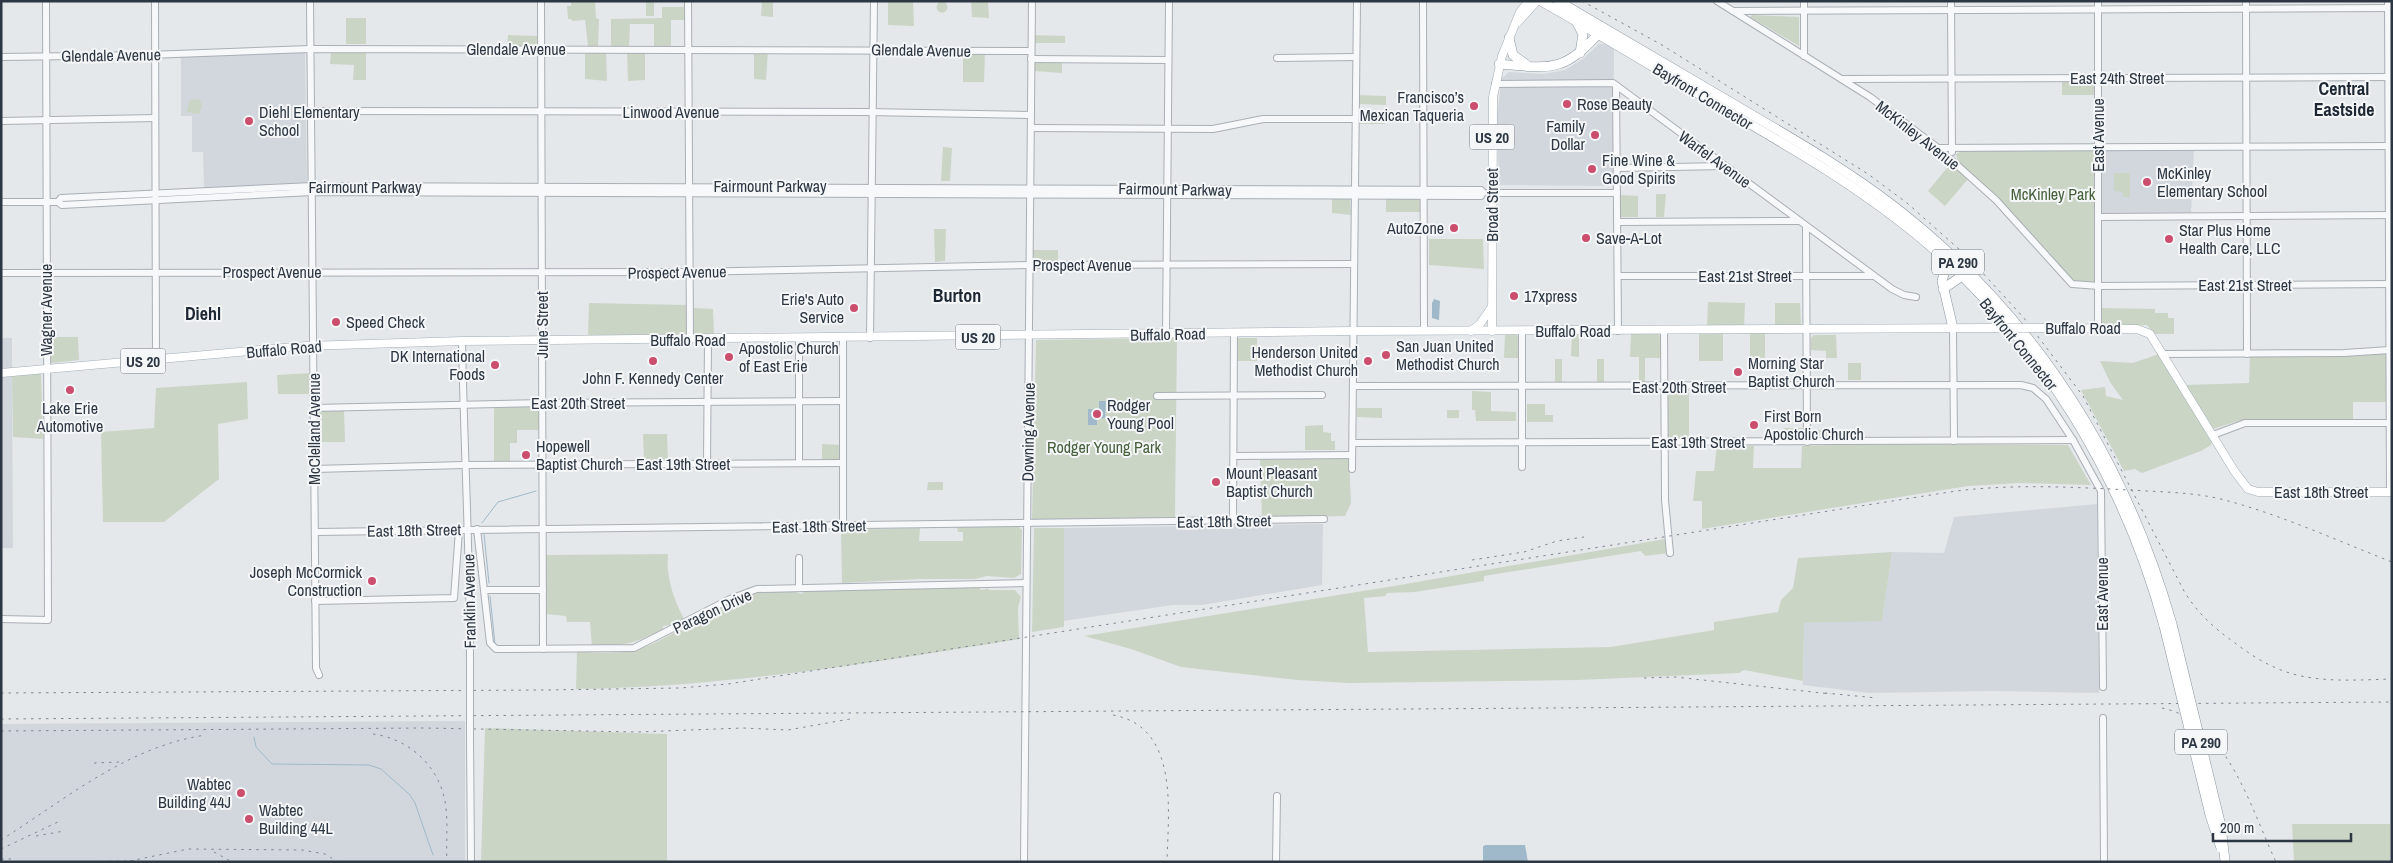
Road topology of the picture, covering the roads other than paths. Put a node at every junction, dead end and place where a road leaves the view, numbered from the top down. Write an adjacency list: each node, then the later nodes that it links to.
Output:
1 (46, 1): 36 (street, Wagner Avenue)
2 (155, 1): 35 (street)
3 (310, 1): 29 (street, McClelland Avenue)
4 (540, 1): 30 (street, June Street)
5 (688, 1): 31 (street)
6 (874, 1): 32 (street)
7 (1032, 1): 33 (street, Downing Avenue)
8 (1168, 1): 42 (street)
9 (1357, 1): 39 (street)
10 (1423, 1): 78 (street)
11 (1528, 1): 26 (main road, Broad Street / US 20)
12 (1537, 1): 26 (main road, Broad Street / US 20)
13 (1558, 1): 27 (highway, Bayfront Connector / PA 290)
14 (1717, 1): 23 (street, McKinley Avenue)
15 (1804, 1): 24 (street)
16 (1951, 1): 22 (street)
17 (2098, 1): 21 (street, East Avenue)
18 (1544, 3): 25 (highway, Bayfront Connector / PA 290)
19 (2246, 5): 20 (street); 21 (street); 47 (street)
20 (2389, 5): 45 (street)
21 (2098, 9): 22 (street); 46 (street, East Avenue)
22 (1951, 10): 24 (street); 49 (street)
23 (1732, 11): 24 (street); 37 (street, McKinley Avenue)
24 (1804, 11): 37 (street)
25 (1575, 21): 27 (highway, Bayfront Connector / PA 290); 34 (highway)
26 (1517, 24): 28 (main road, Broad Street / US 20)
27 (1601, 31): 34 (highway); 90 (highway, Bayfront Connector / PA 290)
28 (1509, 38): 43 (main road, Broad Street / US 20); 44 (highway)
29 (310, 49): 30 (street, Glendale Avenue); 35 (street, Glendale Avenue); 52 (street, McClelland Avenue)
30 (541, 49): 31 (street, Glendale Avenue); 55 (street, June Street)
31 (688, 49): 32 (street, Glendale Avenue); 53 (street)
32 (873, 49): 33 (street, Glendale Avenue); 54 (street)
33 (1031, 51): 41 (street, Downing Avenue)
34 (1580, 53): 44 (highway)
35 (155, 54): 36 (street, Glendale Avenue); 57 (street)
36 (46, 56): 38 (street, Glendale Avenue); 60 (street, Wagner Avenue)
37 (1804, 56): 48 (street, McKinley Avenue)
38 (1, 57)
39 (1356, 57): 40 (street); 58 (street)
40 (1277, 58)
41 (1031, 59): 42 (street); 56 (street, Downing Avenue)
42 (1168, 60): 62 (street)
43 (1499, 64): 44 (highway); 50 (main road, Broad Street / US 20)
44 (1531, 67)
45 (2390, 77): 47 (street, East 24th Street); 64 (street)
46 (2098, 78): 47 (street, East 24th Street); 49 (street, East 24th Street); 65 (street, East Avenue)
47 (2247, 78): 63 (street)
48 (1842, 79): 49 (street, East 24th Street); 66 (street, McKinley Avenue)
49 (1952, 79): 67 (street)
50 (1495, 84): 51 (street, Warfel Avenue); 79 (main road, Broad Street / US 20)
51 (1616, 86): 69 (street, Warfel Avenue); 70 (street)
52 (311, 111): 55 (street, Linwood Avenue); 71 (street, McClelland Avenue)
53 (688, 112): 54 (street, Linwood Avenue); 55 (street, Linwood Avenue); 73 (street)
54 (873, 112): 56 (street, Linwood Avenue); 74 (street)
55 (540, 113): 72 (street, June Street)
56 (1031, 115): 61 (street, Downing Avenue)
57 (155, 118): 60 (street); 81 (street)
58 (1355, 119): 62 (street); 77 (street)
59 (1, 121): 60 (street)
60 (46, 121): 83 (street, Wagner Avenue)
61 (1031, 128): 62 (street); 75 (street, Downing Avenue)
62 (1168, 129): 76 (street)
63 (2247, 146): 64 (street); 65 (street); 84 (street)
64 (2390, 146): 85 (street)
65 (2098, 147): 67 (street); 86 (street, East Avenue)
66 (1938, 148): 67 (street); 68 (street, McKinley Avenue)
67 (1952, 148): 68 (street)
68 (1953, 160): 107 (street, McKinley Avenue)
69 (1725, 166): 70 (street); 87 (street, Warfel Avenue)
70 (1617, 168): 80 (street)
71 (312, 189): 72 (street, Fairmount Parkway); 81 (street, Fairmount Parkway); 97 (street, McClelland Avenue)
72 (542, 190): 73 (street, Fairmount Parkway); 98 (street, June Street)
73 (689, 190): 74 (street, Fairmount Parkway); 99 (street)
74 (872, 190): 75 (street, Fairmount Parkway); 94 (street)
75 (1030, 191): 76 (street, Fairmount Parkway); 92 (street, Downing Avenue)
76 (1167, 192): 77 (street, Fairmount Parkway); 93 (street)
77 (1354, 193): 78 (street, Fairmount Parkway); 91 (street)
78 (1424, 193): 79 (street, Fairmount Parkway); 115 (street)
79 (1492, 193): 80 (street, Fairmount Parkway); 110 (main road, Broad Street / US 20)
80 (1617, 193): 88 (street)
81 (155, 197): 83 (street, Fairmount Parkway); 96 (street)
82 (1, 202): 83 (street, Fairmount Parkway)
83 (46, 202): 95 (street, Wagner Avenue)
84 (2247, 215): 85 (street); 86 (street); 106 (street)
85 (2390, 215): 105 (street)
86 (2098, 217): 107 (street, East Avenue)
87 (1799, 221): 88 (street); 89 (street, Warfel Avenue)
88 (1617, 222): 101 (street)
89 (1806, 226): 102 (street); 103 (street, Warfel Avenue)
90 (1952, 262): 104 (highway, Bayfront Connector / PA 290); 108 (highway); 190 (highway, Bayfront Connector / PA 290)
91 (1353, 264): 93 (street, Prospect Avenue); 114 (street)
92 (1030, 265): 93 (street, Prospect Avenue); 94 (street, Prospect Avenue); 123 (street, Downing Avenue)
93 (1167, 265): 122 (street)
94 (871, 268): 99 (street, Prospect Avenue); 124 (street)
95 (46, 272): 96 (street, Prospect Avenue); 100 (street, Prospect Avenue); 136 (street, Wagner Avenue)
96 (156, 272): 97 (street, Prospect Avenue); 135 (street)
97 (313, 272): 98 (street, Prospect Avenue); 131 (street, McClelland Avenue)
98 (542, 272): 99 (street, Prospect Avenue); 127 (street, June Street)
99 (689, 272): 128 (street)
100 (1, 273)
101 (1618, 276): 102 (street, East 21st Street); 119 (street)
102 (1806, 276): 103 (street, East 21st Street); 113 (street)
103 (1873, 276): 109 (street, Warfel Avenue)
104 (1962, 276): 108 (highway); 190 (highway, Bayfront Connector / PA 290)
105 (2390, 284): 106 (street, East 21st Street); 132 (street)
106 (2247, 285): 107 (street, East 21st Street); 134 (street)
107 (2099, 286): 112 (street, East Avenue)
108 (1943, 289): 111 (highway)
109 (1916, 296)
110 (1492, 307): 116 (main road); 117 (main road, Broad Street / US 20)
111 (1953, 328): 112 (main road, Buffalo Road, bridge); 113 (main road, Buffalo Road); 138 (street)
112 (2098, 329): 133 (main road, Buffalo Road)
113 (1806, 330): 120 (main road, Buffalo Road); 140 (street)
114 (1353, 331): 115 (main road, Buffalo Road / US 20); 121 (main road, Buffalo Road / US 20); 139 (street)
115 (1424, 331): 116 (main road, Buffalo Road / US 20)
116 (1472, 331): 117 (main road, Buffalo Road / US 20)
117 (1492, 331): 118 (main road, Buffalo Road)
118 (1522, 331): 119 (main road, Buffalo Road); 141 (street)
119 (1618, 331): 120 (main road, Buffalo Road)
120 (1664, 331): 142 (street)
121 (1234, 333): 122 (main road, Buffalo Road / US 20); 144 (street)
122 (1166, 334): 123 (main road, Buffalo Road / US 20)
123 (1029, 336): 124 (main road, Buffalo Road / US 20); 175 (street, Downing Avenue)
124 (870, 338): 126 (main road, Buffalo Road / US 20)
125 (799, 339): 126 (main road, Buffalo Road / US 20); 129 (main road, Buffalo Road / US 20); 149 (street)
126 (843, 339): 147 (street)
127 (542, 340): 128 (main road, Buffalo Road / US 20); 130 (main road, Buffalo Road / US 20); 150 (street, June Street)
128 (690, 340): 129 (main road, Buffalo Road / US 20)
129 (708, 340): 148 (street)
130 (462, 341): 131 (main road, Buffalo Road / US 20); 151 (street, Franklin Avenue)
131 (313, 346): 135 (main road, Buffalo Road / US 20); 152 (street, McClelland Avenue)
132 (2390, 350): 134 (street); 153 (street)
133 (2164, 354): 134 (street); 154 (main road, Buffalo Road)
134 (2247, 354)
135 (156, 360): 136 (main road, Buffalo Road / US 20)
136 (47, 369): 137 (main road, Buffalo Road / US 20); 189 (street, Wagner Avenue)
137 (1, 373)
138 (1954, 385): 140 (street, East 20th Street); 143 (street, East 20th Street); 156 (street)
139 (1353, 386): 141 (street, East 20th Street); 159 (street)
140 (1807, 386): 142 (street, East 20th Street); 158 (street)
141 (1522, 387): 142 (street, East 20th Street); 160 (street)
142 (1664, 387): 157 (street)
143 (2034, 388): 155 (street, East Avenue)
144 (1234, 395): 145 (street); 146 (street); 162 (street)
145 (1322, 395)
146 (1156, 396)
147 (843, 401): 149 (street, East 20th Street); 164 (street)
148 (707, 402): 149 (street, East 20th Street); 150 (street, East 20th Street); 167 (street)
149 (798, 402): 163 (street)
150 (543, 403): 151 (street, East 20th Street); 166 (street, June Street)
151 (463, 404): 152 (street, East 20th Street); 165 (street, Franklin Avenue)
152 (313, 408): 170 (street, McClelland Avenue)
153 (2391, 423): 154 (street); 172 (street)
154 (2213, 434): 171 (main road, Buffalo Road)
155 (2073, 440): 156 (street, East 19th Street); 193 (street, East Avenue)
156 (1954, 441): 158 (street, East 19th Street)
157 (1664, 442): 158 (street, East 19th Street); 160 (street, East 19th Street); 182 (street)
158 (1807, 442)
159 (1352, 443): 160 (street, East 19th Street); 161 (street)
160 (1522, 443): 168 (street)
161 (1352, 454): 162 (street); 169 (street)
162 (1234, 456): 174 (street)
163 (799, 463): 164 (street, East 19th Street); 167 (street, East 19th Street)
164 (843, 463): 176 (street)
165 (464, 464): 166 (street, East 19th Street); 170 (street, East 19th Street); 177 (street, Franklin Avenue)
166 (543, 464): 167 (street, East 19th Street); 179 (street, June Street)
167 (707, 464)
168 (1522, 467)
169 (1352, 468)
170 (314, 469): 181 (street, McClelland Avenue)
171 (2250, 490): 172 (main road, East 18th Street)
172 (2391, 492)
173 (1324, 519): 174 (street, East 18th Street)
174 (1233, 521): 175 (street, East 18th Street)
175 (1027, 523): 176 (street, East 18th Street); 184 (street, Downing Avenue)
176 (843, 526): 179 (street, East 18th Street)
177 (468, 529): 178 (street, East 18th Street); 180 (street, East 18th Street); 197 (street, Franklin Avenue, bridge)
178 (477, 529): 179 (street, East 18th Street); 186 (street)
179 (543, 529): 187 (street, June Street)
180 (459, 530): 181 (street, East 18th Street); 188 (street)
181 (315, 532): 188 (street, McClelland Avenue)
182 (1670, 552)
183 (799, 558): 185 (street)
184 (1026, 583): 185 (street, Paragon Drive); 198 (street, Downing Avenue)
185 (799, 588): 191 (street, Paragon Drive)
186 (484, 590): 187 (street); 191 (street, Paragon Drive)
187 (543, 590): 191 (street, June Street)
188 (315, 601): 192 (street, McClelland Avenue)
189 (1, 619)
190 (2168, 625): 196 (highway, Bayfront Connector / PA 290, bridge)
191 (543, 650)
192 (319, 675)
193 (2103, 687)
194 (2103, 718): 200 (street)
195 (1277, 796): 199 (street)
196 (2225, 861)
197 (471, 862)
198 (1024, 862)
199 (1276, 862)
200 (2104, 862)

